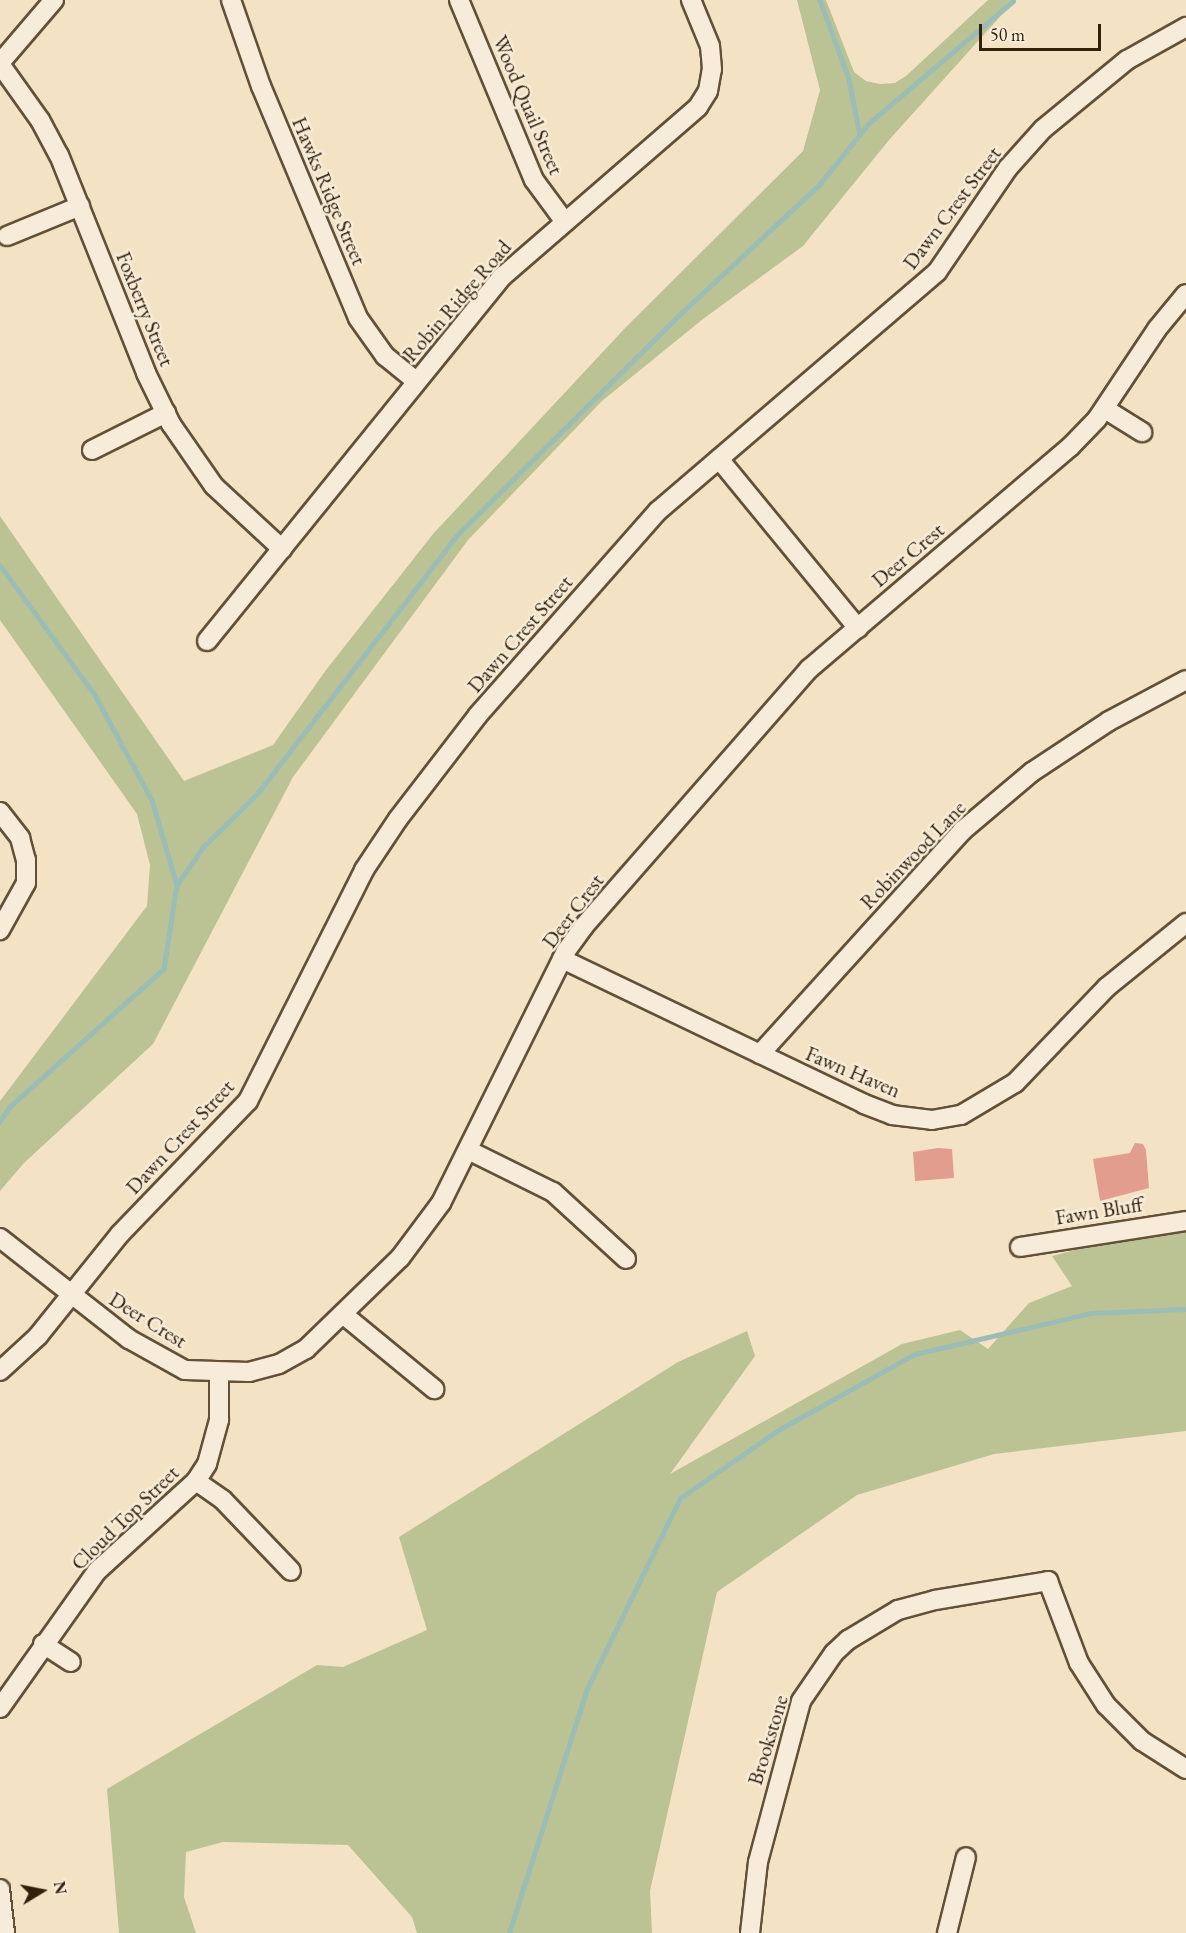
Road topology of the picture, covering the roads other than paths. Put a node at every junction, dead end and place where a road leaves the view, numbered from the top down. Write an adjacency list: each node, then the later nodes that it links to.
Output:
1 (54, 0): 6 (street)
2 (231, 0): 11 (street, Hawks Ridge Street)
3 (459, 0): 8 (street, Wood Quail Street)
4 (691, 0): 8 (street, Robin Ridge Road)
5 (1186, 27): 16 (street, Dawn Crest Street)
6 (0, 64): 7 (street, Foxberry Street)
7 (80, 206): 9 (street); 13 (street, Foxberry Street)
8 (565, 222): 11 (street, Robin Ridge Road)
9 (8, 237)
10 (1186, 294): 12 (street, Deer Crest)
11 (416, 381): 17 (street, Robin Ridge Road)
12 (1105, 409): 14 (street); 18 (street, Deer Crest)
13 (166, 413): 15 (street); 17 (street, Foxberry Street)
14 (1142, 432)
15 (92, 450)
16 (719, 459): 18 (street); 31 (street, Dawn Crest Street)
17 (282, 549): 19 (street, Robin Ridge Road)
18 (858, 627): 24 (street, Deer Crest)
19 (207, 641)
20 (1186, 680): 25 (street, Robinwood Lane)
21 (0, 812): 23 (street)
22 (1186, 923): 25 (street, Fawn Haven)
23 (0, 930)
24 (562, 959): 25 (street, Fawn Haven); 26 (street, Deer Crest)
25 (760, 1054)
26 (470, 1151): 30 (street); 32 (street, Deer Crest)
27 (1186, 1221): 29 (street, Fawn Bluff)
28 (0, 1238): 31 (street, Deer Crest)
29 (1020, 1247)
30 (626, 1259)
31 (71, 1296): 33 (street, Dawn Crest Street); 34 (street, Deer Crest)
32 (344, 1315): 34 (street, Deer Crest); 35 (street)
33 (0, 1371)
34 (219, 1374): 36 (street, Cloud Top Street)
35 (434, 1389)
36 (196, 1481): 37 (street); 38 (street, Cloud Top Street)
37 (291, 1571)
38 (43, 1644): 39 (street); 40 (street, Cloud Top Street)
39 (71, 1662)
40 (0, 1708)
41 (1186, 1769): 45 (street, Brookstone)
42 (966, 1857): 46 (street)
43 (0, 1889): 44 (street)
44 (5, 1933)
45 (750, 1933)
46 (947, 1933)

